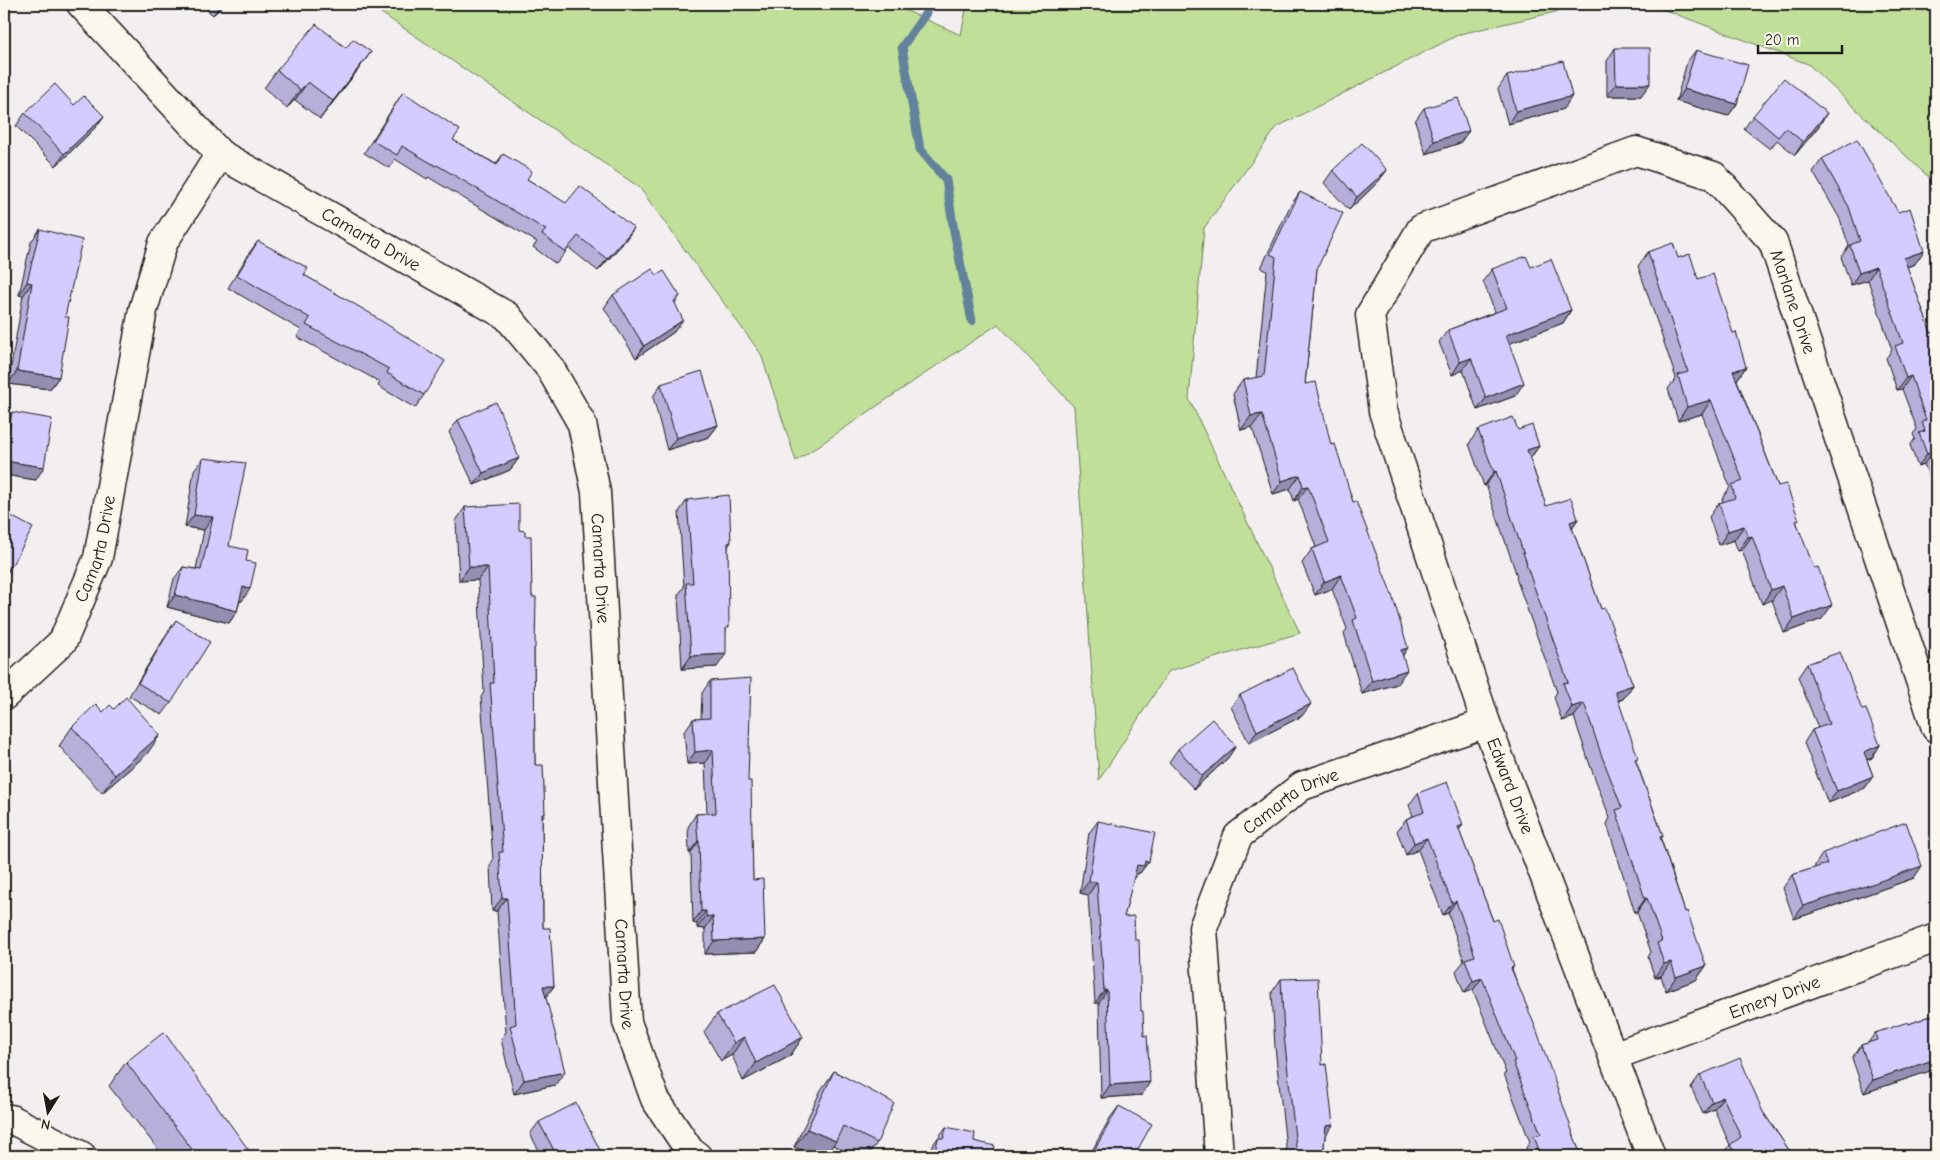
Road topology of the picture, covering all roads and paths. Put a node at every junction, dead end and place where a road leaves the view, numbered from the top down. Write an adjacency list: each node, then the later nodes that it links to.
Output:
1 (81, 4): 2 (street, Camarta Drive)
2 (220, 154): 4 (street, Camarta Drive); 11 (street, Camarta Drive)
3 (1383, 410): 5 (street, Edward Drive); 6 (street, Marlane Drive)
4 (4, 696)
5 (1486, 723): 8 (street, Edward Drive); 12 (street, Camarta Drive)
6 (1936, 728)
7 (1936, 938): 8 (street, Emery Drive)
8 (1613, 1056): 13 (street, Edward Drive)
9 (4, 1118): 10 (street)
10 (82, 1156)
11 (697, 1156)
12 (1219, 1156)
13 (1651, 1156)

